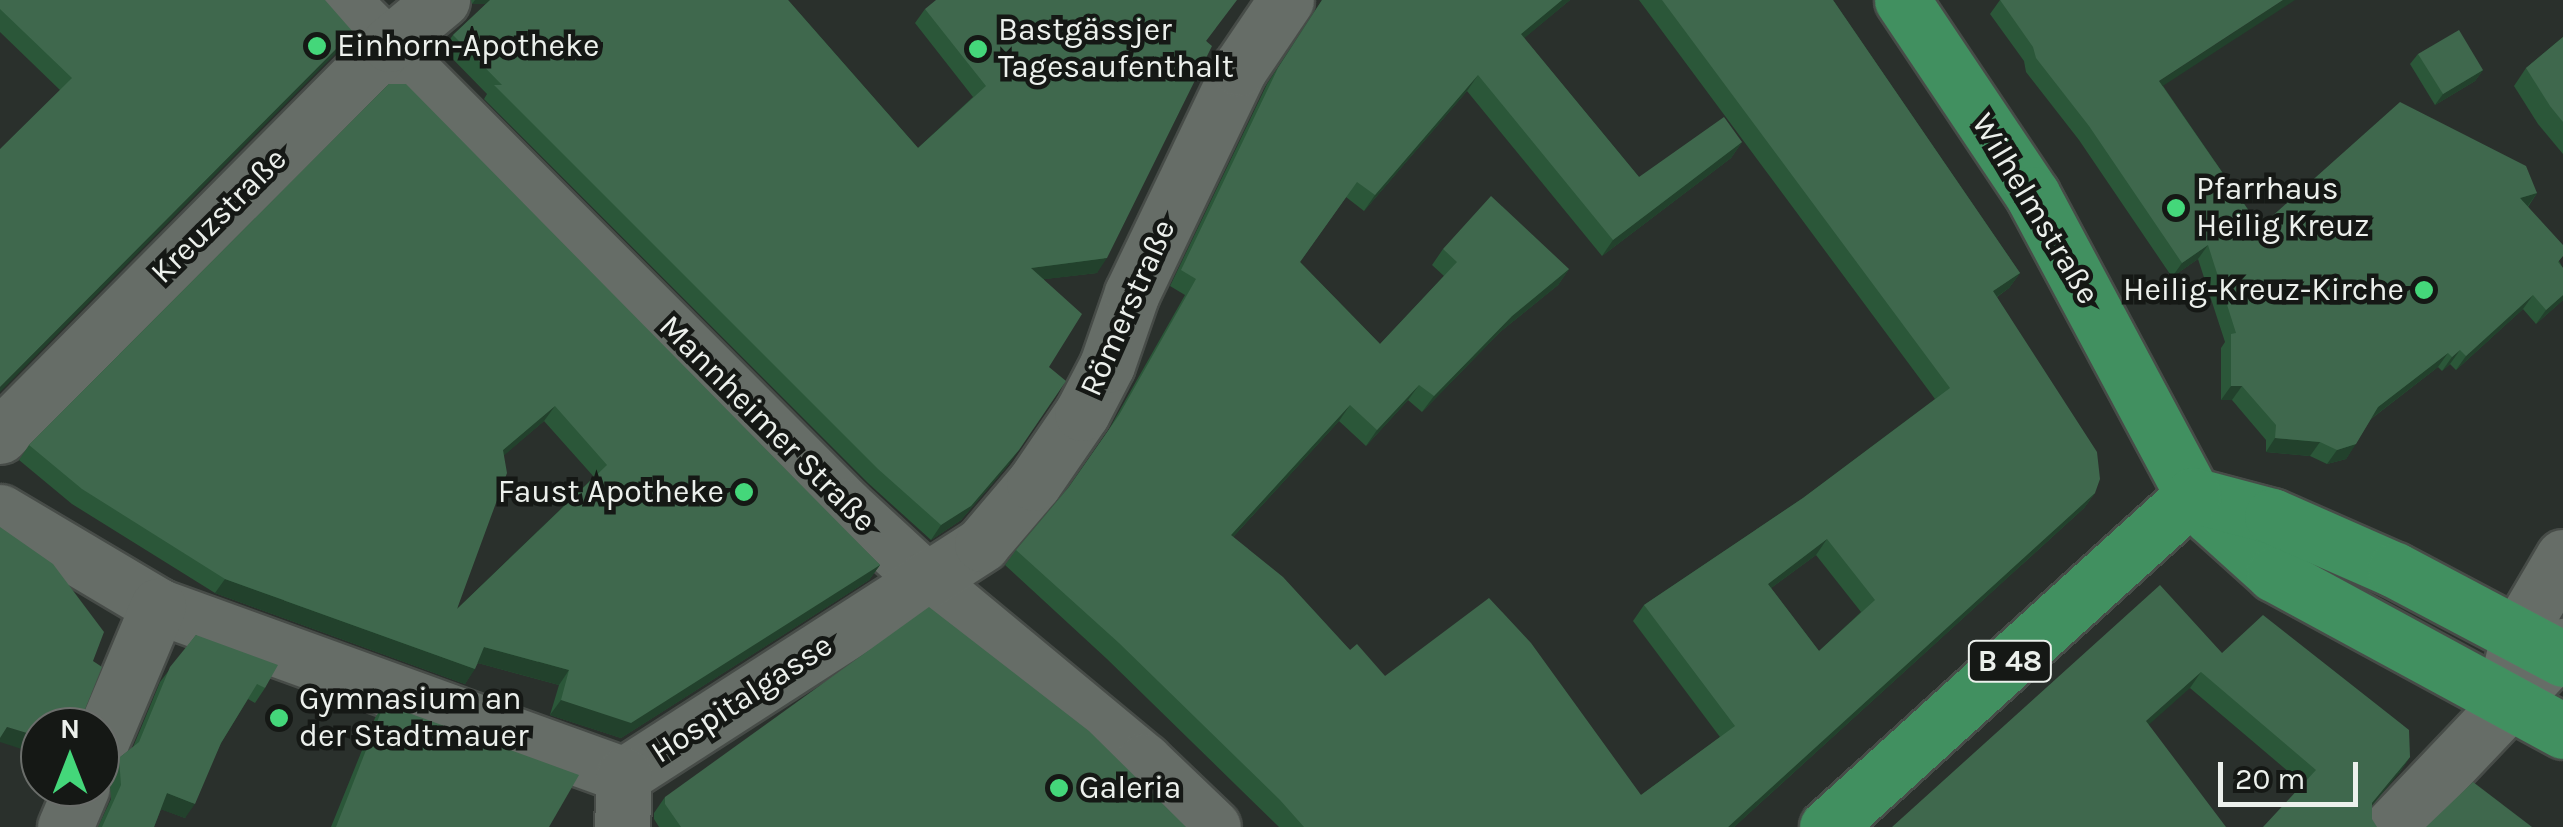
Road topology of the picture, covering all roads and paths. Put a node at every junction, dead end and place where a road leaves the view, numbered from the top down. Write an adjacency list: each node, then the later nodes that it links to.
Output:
1 (341, 0): 5 (street, Mannheimer Straße)
2 (442, 0): 5 (street, Kreuzstraße)
3 (1286, 0): 12 (street, Römerstraße)
4 (1902, 0): 6 (main road, Wilhelmstraße)
5 (389, 44): 7 (street, Kreuzstraße); 12 (street, Mannheimer Straße)
6 (2157, 424): 8 (main road, Wilhelmstraße); 10 (main road, Wilhelmstraße)
7 (0, 436)
8 (2193, 495): 10 (main road, Wilhelmstraße); 15 (main road, Wilhelmstraße); 20 (main road, B 48)
9 (0, 512): 13 (street, Hospitalgasse)
10 (2272, 516): 14 (main road, Wilhelmstraße)
11 (2563, 557): 14 (street)
12 (925, 579): 18 (street, Hospitalgasse); 19 (street, Mannheimer Straße)
13 (158, 606): 16 (street); 18 (street, Hospitalgasse)
14 (2550, 648): 15 (street)
15 (2511, 700): 17 (main road, Wilhelmstraße); 21 (street)
16 (116, 707)
17 (2563, 731)
18 (623, 801)
19 (1213, 827)
20 (1827, 827)
21 (2391, 827)

